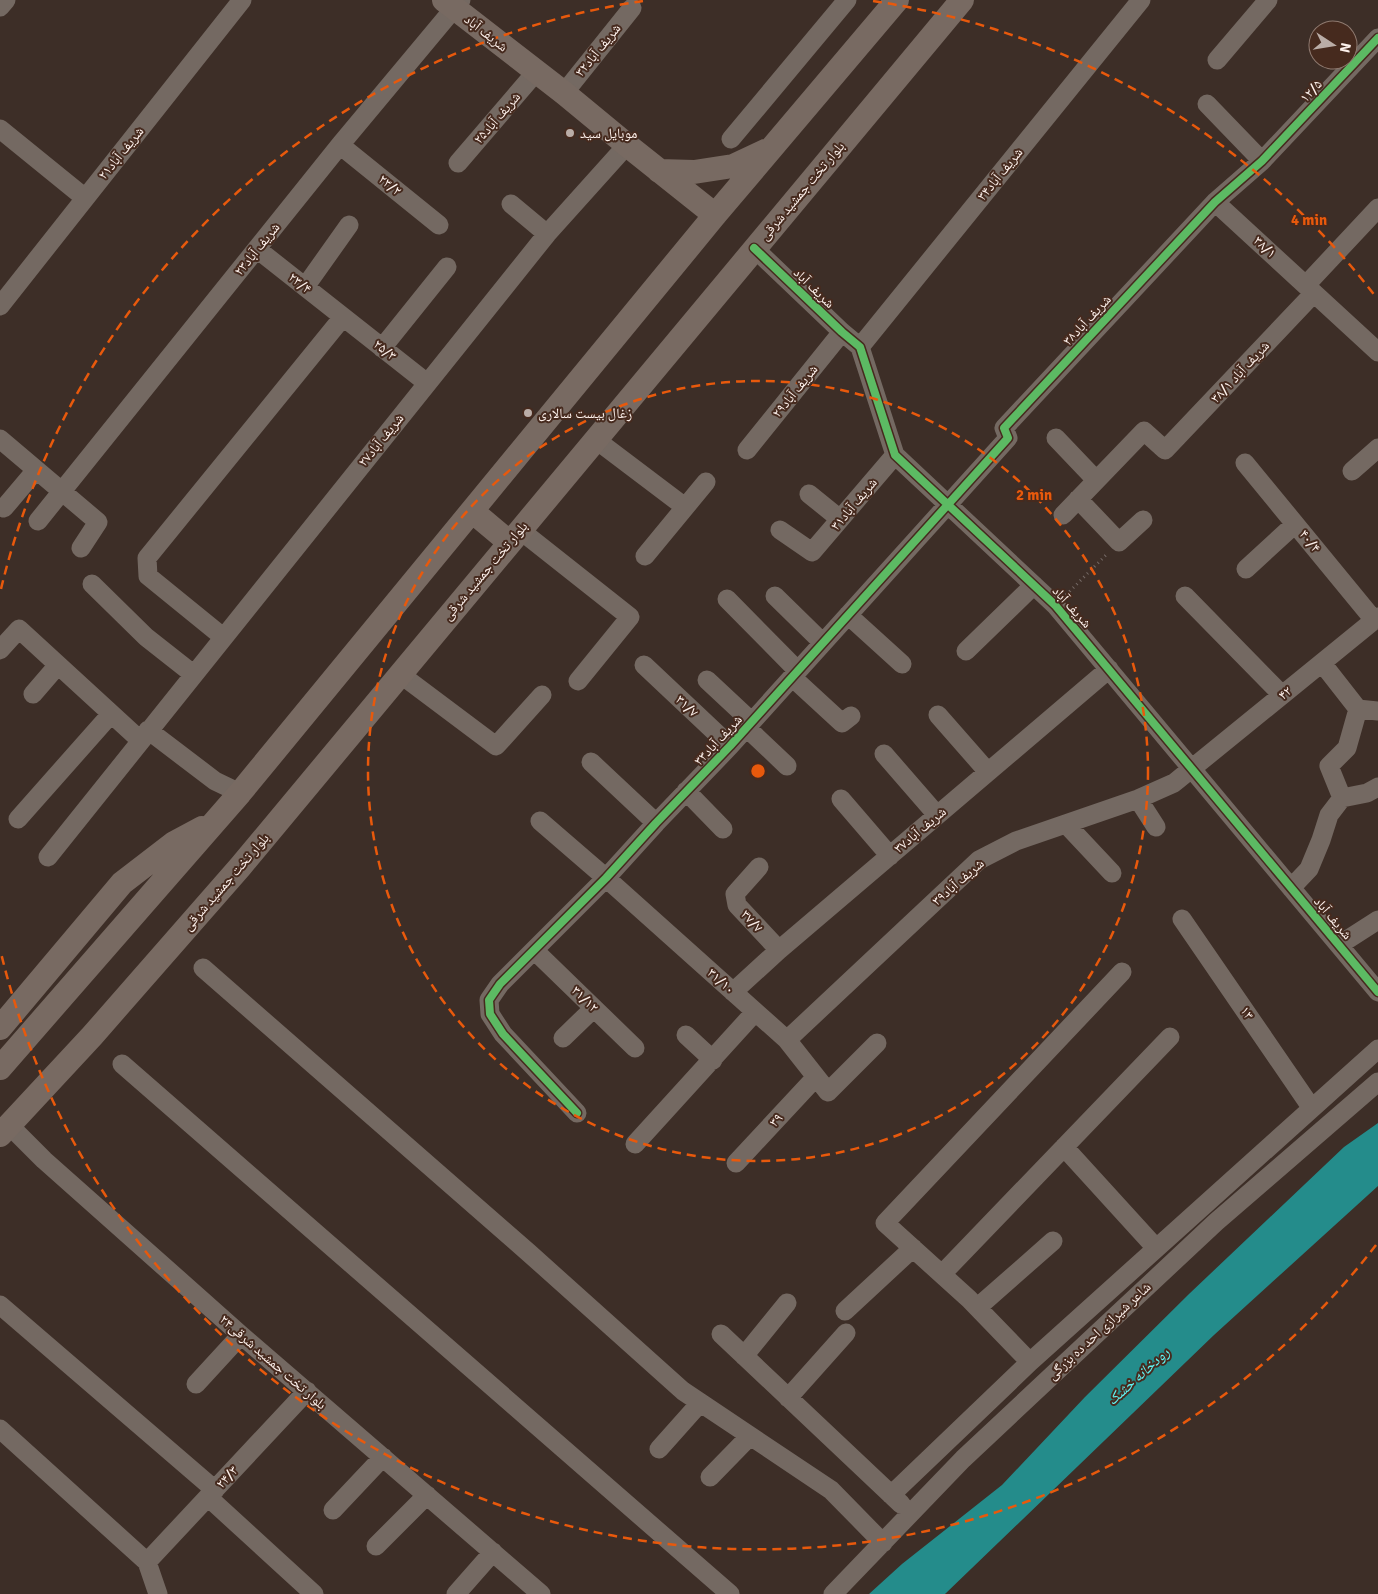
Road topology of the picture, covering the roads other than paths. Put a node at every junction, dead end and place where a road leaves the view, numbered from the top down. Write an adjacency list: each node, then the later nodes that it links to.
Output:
1 (6, 0): 9 (street)
2 (242, 0): 24 (street, شریف آباد۲۱)
3 (847, 0): 17 (street)
4 (897, 0): 20 (main road)
5 (962, 0): 32 (main road, بلوار تخت جمشید شرقی)
6 (1141, 0): 40 (street, شریف آباد۳۴)
7 (1268, 0): 12 (street)
8 (453, 3): 13 (main road, شریف آباد); 19 (street, شریف آباد۲۳)
9 (0, 7)
10 (632, 8): 14 (street, شریف آباد۳۲)
11 (1378, 38): 21 (street, ۱۲/۵)
12 (1217, 60)
13 (536, 72): 14 (main road, شریف آباد); 22 (street, شریف آباد۲۵)
14 (564, 93): 18 (main road, شریف آباد)
15 (1207, 104): 21 (street)
16 (0, 130): 24 (street)
17 (731, 139)
18 (627, 145): 23 (main road, شریف آباد); 31 (street, شریف آباد۲۷)
19 (340, 146): 30 (street, ۲۳/۲); 33 (street, شریف آباد۲۳)
20 (773, 148): 23 (main road); 28 (main road)
21 (1262, 161): 25 (street, شریف آباد۳۸)
22 (458, 163)
23 (659, 171): 28 (main road, شریف آباد)
24 (85, 198): 37 (street, شریف آباد۲۱)
25 (1215, 202): 36 (street, ۳۸/۱); 58 (street, شریف آباد۳۸)
26 (511, 204): 31 (street)
27 (1378, 208): 36 (street, ۳۸/۱ شریف آباد)
28 (715, 215): 61 (main road)
29 (349, 225): 35 (street)
30 (440, 225)
31 (547, 234): 43 (street, شریف آباد۲۷)
32 (754, 248): 39 (street, شریف آباد); 46 (main road, بلوار تخت جمشید شرقی)
33 (257, 249): 35 (street, ۲۳/۴); 55 (street, شریف آباد۲۳)
34 (447, 267): 41 (street)
35 (305, 287): 38 (street, ۲۳/۴)
36 (1310, 289): 42 (street, ۳۸/۱); 53 (street, ۳۸/۱ شریف آباد)
37 (0, 306)
38 (343, 316): 41 (street, ۲۵/۳); 79 (street)
39 (842, 332): 40 (street, شریف آباد); 48 (street, شریف آباد۲۹)
40 (860, 347): 49 (street, شریف آباد)
41 (382, 348): 43 (street, ۲۵/۳)
42 (1378, 352)
43 (426, 383): 79 (street, شریف آباد۲۷)
44 (1056, 438): 53 (street)
45 (0, 439): 51 (street)
46 (594, 439): 59 (street); 68 (main road, بلوار تخت جمشید شرقی)
47 (1378, 448): 52 (street)
48 (747, 450)
49 (895, 455): 58 (street, شریف آباد); 63 (street, شریف آباد۳۱)
50 (1246, 463): 66 (street, ۴۰/۴)
51 (36, 470): 55 (street); 60 (street)
52 (1352, 471)
53 (1096, 480): 57 (street)
54 (706, 482): 59 (street)
55 (60, 492): 65 (street, شریف آباد۲۳); 69 (street)
56 (809, 494): 63 (street)
57 (1078, 499): 62 (street); 64 (street)
58 (947, 505): 73 (street, شریف آباد); 77 (street, شریف آباد۳۳)
59 (685, 507): 70 (street)
60 (4, 508)
61 (472, 511): 68 (main road); 111 (main road)
62 (1063, 515)
63 (840, 520): 67 (street, شریف آباد۳۱)
64 (1143, 520)
65 (38, 521)
66 (1295, 524): 71 (street); 78 (street, ۴۰/۴)
67 (780, 530)
68 (514, 536): 89 (main road, بلوار تخت جمشید شرقی); 91 (street)
69 (81, 548)
70 (645, 556)
71 (1246, 569)
72 (92, 584): 88 (street)
73 (1034, 585): 82 (street); 87 (street, شریف آباد)
74 (774, 596): 80 (street)
75 (1185, 596): 95 (street)
76 (727, 599): 90 (street)
77 (848, 615): 80 (street, شریف آباد۳۳); 84 (street)
78 (1376, 618): 83 (street, ۴۲)
79 (223, 637): 88 (street, شریف آباد۲۷)
80 (823, 643): 90 (street, شریف آباد۳۳)
81 (0, 650): 85 (street)
82 (966, 651)
83 (1322, 663): 95 (street, ۴۲); 96 (street)
84 (902, 664)
85 (58, 665): 93 (street); 98 (street)
86 (644, 665): 103 (street, ۳۱/۷)
87 (1109, 669): 107 (street, شریف آباد); 108 (street, شریف آباد۳۷)
88 (193, 674): 102 (street, شریف آباد۲۷)
89 (400, 674): 94 (street); 155 (main road, بلوار تخت جمشید شرقی)
90 (795, 674): 100 (street); 101 (street, شریف آباد۳۳)
91 (578, 680)
92 (708, 680): 101 (street)
93 (33, 694)
94 (542, 695)
95 (1282, 695): 107 (street, ۴۲)
96 (1358, 709): 97 (street); 112 (street)
97 (1378, 711)
98 (111, 714): 102 (street); 116 (street)
99 (938, 715): 108 (street)
100 (851, 716)
101 (749, 725): 103 (street, شریف آباد۳۳); 106 (street)
102 (144, 735): 111 (street); 124 (street, شریف آباد۲۷)
103 (730, 746): 110 (street, شریف آباد۳۳)
104 (884, 754): 115 (street)
105 (591, 762): 119 (street)
106 (787, 766)
107 (1192, 769): 114 (street, شریف آباد۳۹); 128 (street, شریف آباد)
108 (988, 772): 115 (street, شریف آباد۳۷)
109 (1378, 787): 112 (street)
110 (686, 791): 119 (street, شریف آباد۳۳); 122 (street)
111 (240, 793): 118 (main road)
112 (1342, 798): 128 (street)
113 (842, 799): 123 (street)
114 (1138, 800): 120 (street, شریف آباد۳۹); 121 (street)
115 (937, 815): 123 (street, شریف آباد۳۷)
116 (18, 819)
117 (540, 821): 127 (street, ۳۱/۱۰)
118 (215, 822): 140 (main road); 150 (main road)
119 (656, 823): 127 (street, شریف آباد۳۳)
120 (1066, 824): 126 (street); 144 (street, شریف آباد۳۹)
121 (1156, 827)
122 (722, 829)
123 (890, 856): 133 (street, شریف آباد۳۷)
124 (48, 857)
125 (759, 867): 133 (street, ۳۷/۷)
126 (1112, 873)
127 (606, 878): 132 (street, شریف آباد۳۳); 136 (street, ۳۱/۱۰)
128 (1291, 888): 131 (street, شریف آباد)
129 (1182, 918): 153 (street, ۱۳)
130 (1378, 920): 131 (street)
131 (1339, 945): 137 (street, شریف آباد)
132 (534, 950): 138 (street, ۳۱/۱۲); 154 (street, شریف آباد۳۳)
133 (779, 950): 136 (street, شریف آباد۳۷)
134 (203, 968): 175 (street)
135 (1122, 972): 160 (street)
136 (733, 992): 139 (street, ۳۱/۱۰)
137 (1378, 992)
138 (594, 1008): 143 (street); 146 (street, ۳۱/۱۲)
139 (755, 1012): 144 (street, ۳۱/۱۰); 148 (street)
140 (0, 1028)
141 (686, 1034): 148 (street)
142 (1170, 1037): 157 (street)
143 (564, 1038)
144 (787, 1040): 151 (street, ۳۱/۱۰)
145 (877, 1043): 151 (street, ۳۱/۱۰)
146 (635, 1048)
147 (1378, 1049): 153 (street)
148 (713, 1060): 156 (street)
149 (122, 1064): 194 (street)
150 (0, 1068)
151 (816, 1077): 158 (street, ۳۹)
152 (1378, 1082): 185 (street, شاعر شیرازی احد ده بزرگی)
153 (1312, 1107): 161 (street)
154 (577, 1112)
155 (4, 1130): 169 (street, بلوار تخت جمشید شرقی۲۴)
156 (635, 1144)
157 (1064, 1147): 161 (street); 162 (street)
158 (736, 1162)
159 (1054, 1241): 165 (street)
160 (913, 1248): 162 (street); 166 (street)
161 (1156, 1248): 171 (street)
162 (942, 1274): 165 (street)
163 (787, 1303): 170 (street)
164 (0, 1305): 181 (street)
165 (978, 1307): 171 (street)
166 (845, 1311)
167 (846, 1333): 174 (street)
168 (721, 1334): 170 (street)
169 (241, 1335): 172 (street); 173 (street, بلوار تخت جمشید شرقی۲۴)
170 (744, 1356): 174 (street)
171 (1030, 1362): 183 (street)
172 (196, 1384)
173 (307, 1391): 179 (street, بلوار تخت جمشید شرقی۲۴); 181 (street, ۲۴/۳)
174 (788, 1398): 183 (street)
175 (700, 1403): 177 (street); 178 (street)
176 (0, 1429): 189 (street)
177 (750, 1436): 180 (street); 186 (street)
178 (659, 1449)
179 (383, 1457): 182 (street, بلوار تخت جمشید شرقی۲۴); 184 (street)
180 (710, 1477)
181 (211, 1494): 189 (street, ۲۴/۳); 192 (street)
182 (427, 1495): 187 (street); 188 (street, بلوار تخت جمشید شرقی۲۴)
183 (891, 1495): 185 (street)
184 (333, 1510)
185 (911, 1513): 186 (street, شاعر شیرازی احد ده بزرگی)
186 (883, 1542): 195 (street, شاعر شیرازی احد ده بزرگی)
187 (376, 1546)
188 (493, 1552): 190 (street, بلوار تخت جمشید شرقی۲۴); 193 (street)
189 (147, 1562): 191 (street)
190 (529, 1590)
191 (158, 1594)
192 (314, 1594)
193 (456, 1594)
194 (730, 1594)
195 (833, 1594)

